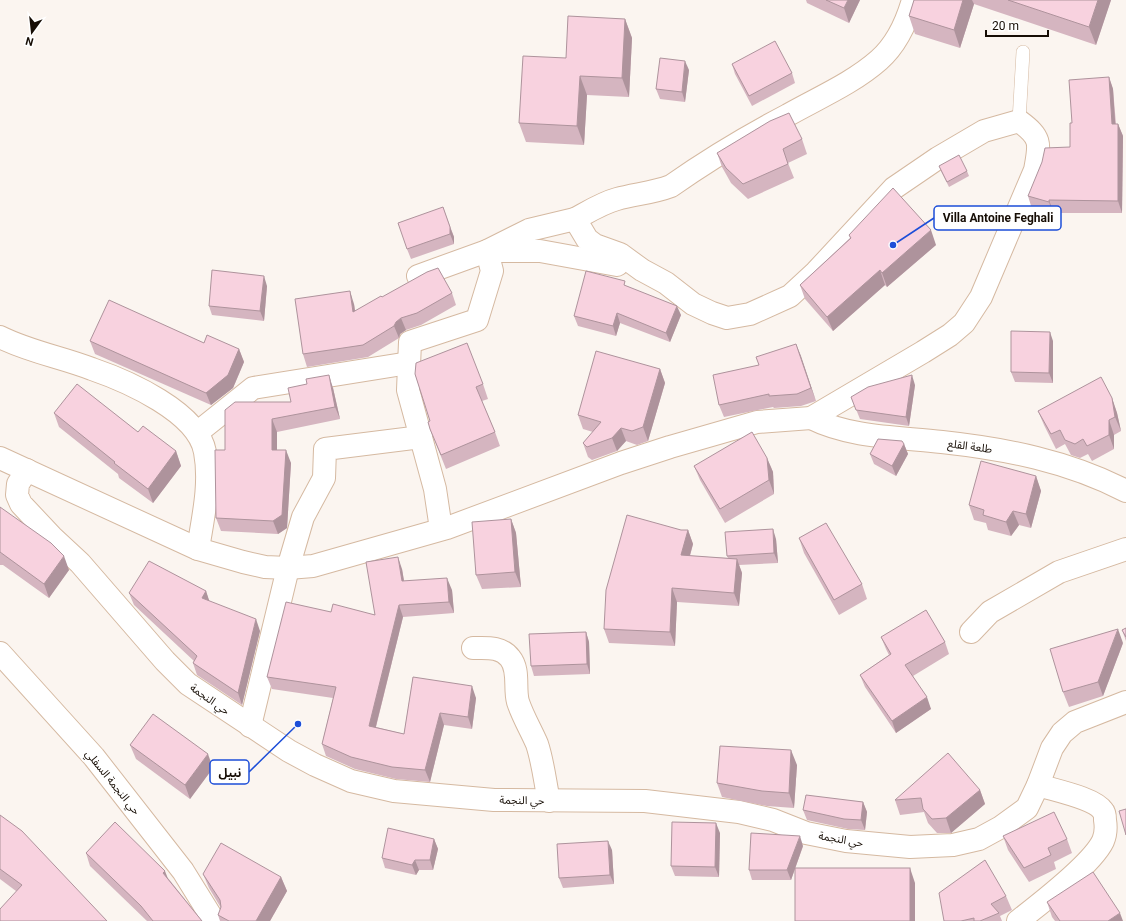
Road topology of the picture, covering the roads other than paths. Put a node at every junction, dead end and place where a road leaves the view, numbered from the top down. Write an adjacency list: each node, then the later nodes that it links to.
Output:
1 (913, 0): 4 (street)
2 (1023, 52): 3 (lane)
3 (1019, 121): 6 (street); 10 (street)
4 (575, 219): 5 (street); 6 (street)
5 (487, 251): 6 (street); 7 (street); 9 (street)
6 (642, 270)
7 (418, 276)
8 (0, 336): 11 (street)
9 (410, 362): 11 (street); 12 (street)
10 (811, 418): 15 (street, طلعة القلع); 16 (street)
11 (198, 432): 17 (street)
12 (421, 437): 16 (street); 19 (street)
13 (0, 458): 14 (street)
14 (27, 470): 17 (street); 24 (street, حي النجمة)
15 (1126, 491)
16 (441, 529): 19 (street)
17 (198, 549): 19 (street)
18 (1126, 549): 20 (street)
19 (288, 568): 24 (street)
20 (971, 632)
21 (473, 648): 26 (street)
22 (0, 653): 28 (street, حي النجمة السفلي)
23 (1126, 702): 25 (street, حي النجمة)
24 (250, 726): 26 (street, حي النجمة)
25 (1038, 785): 26 (street, حي النجمة); 27 (street)
26 (549, 801)
27 (1040, 914): 29 (street)
28 (214, 921)
29 (1018, 921)

